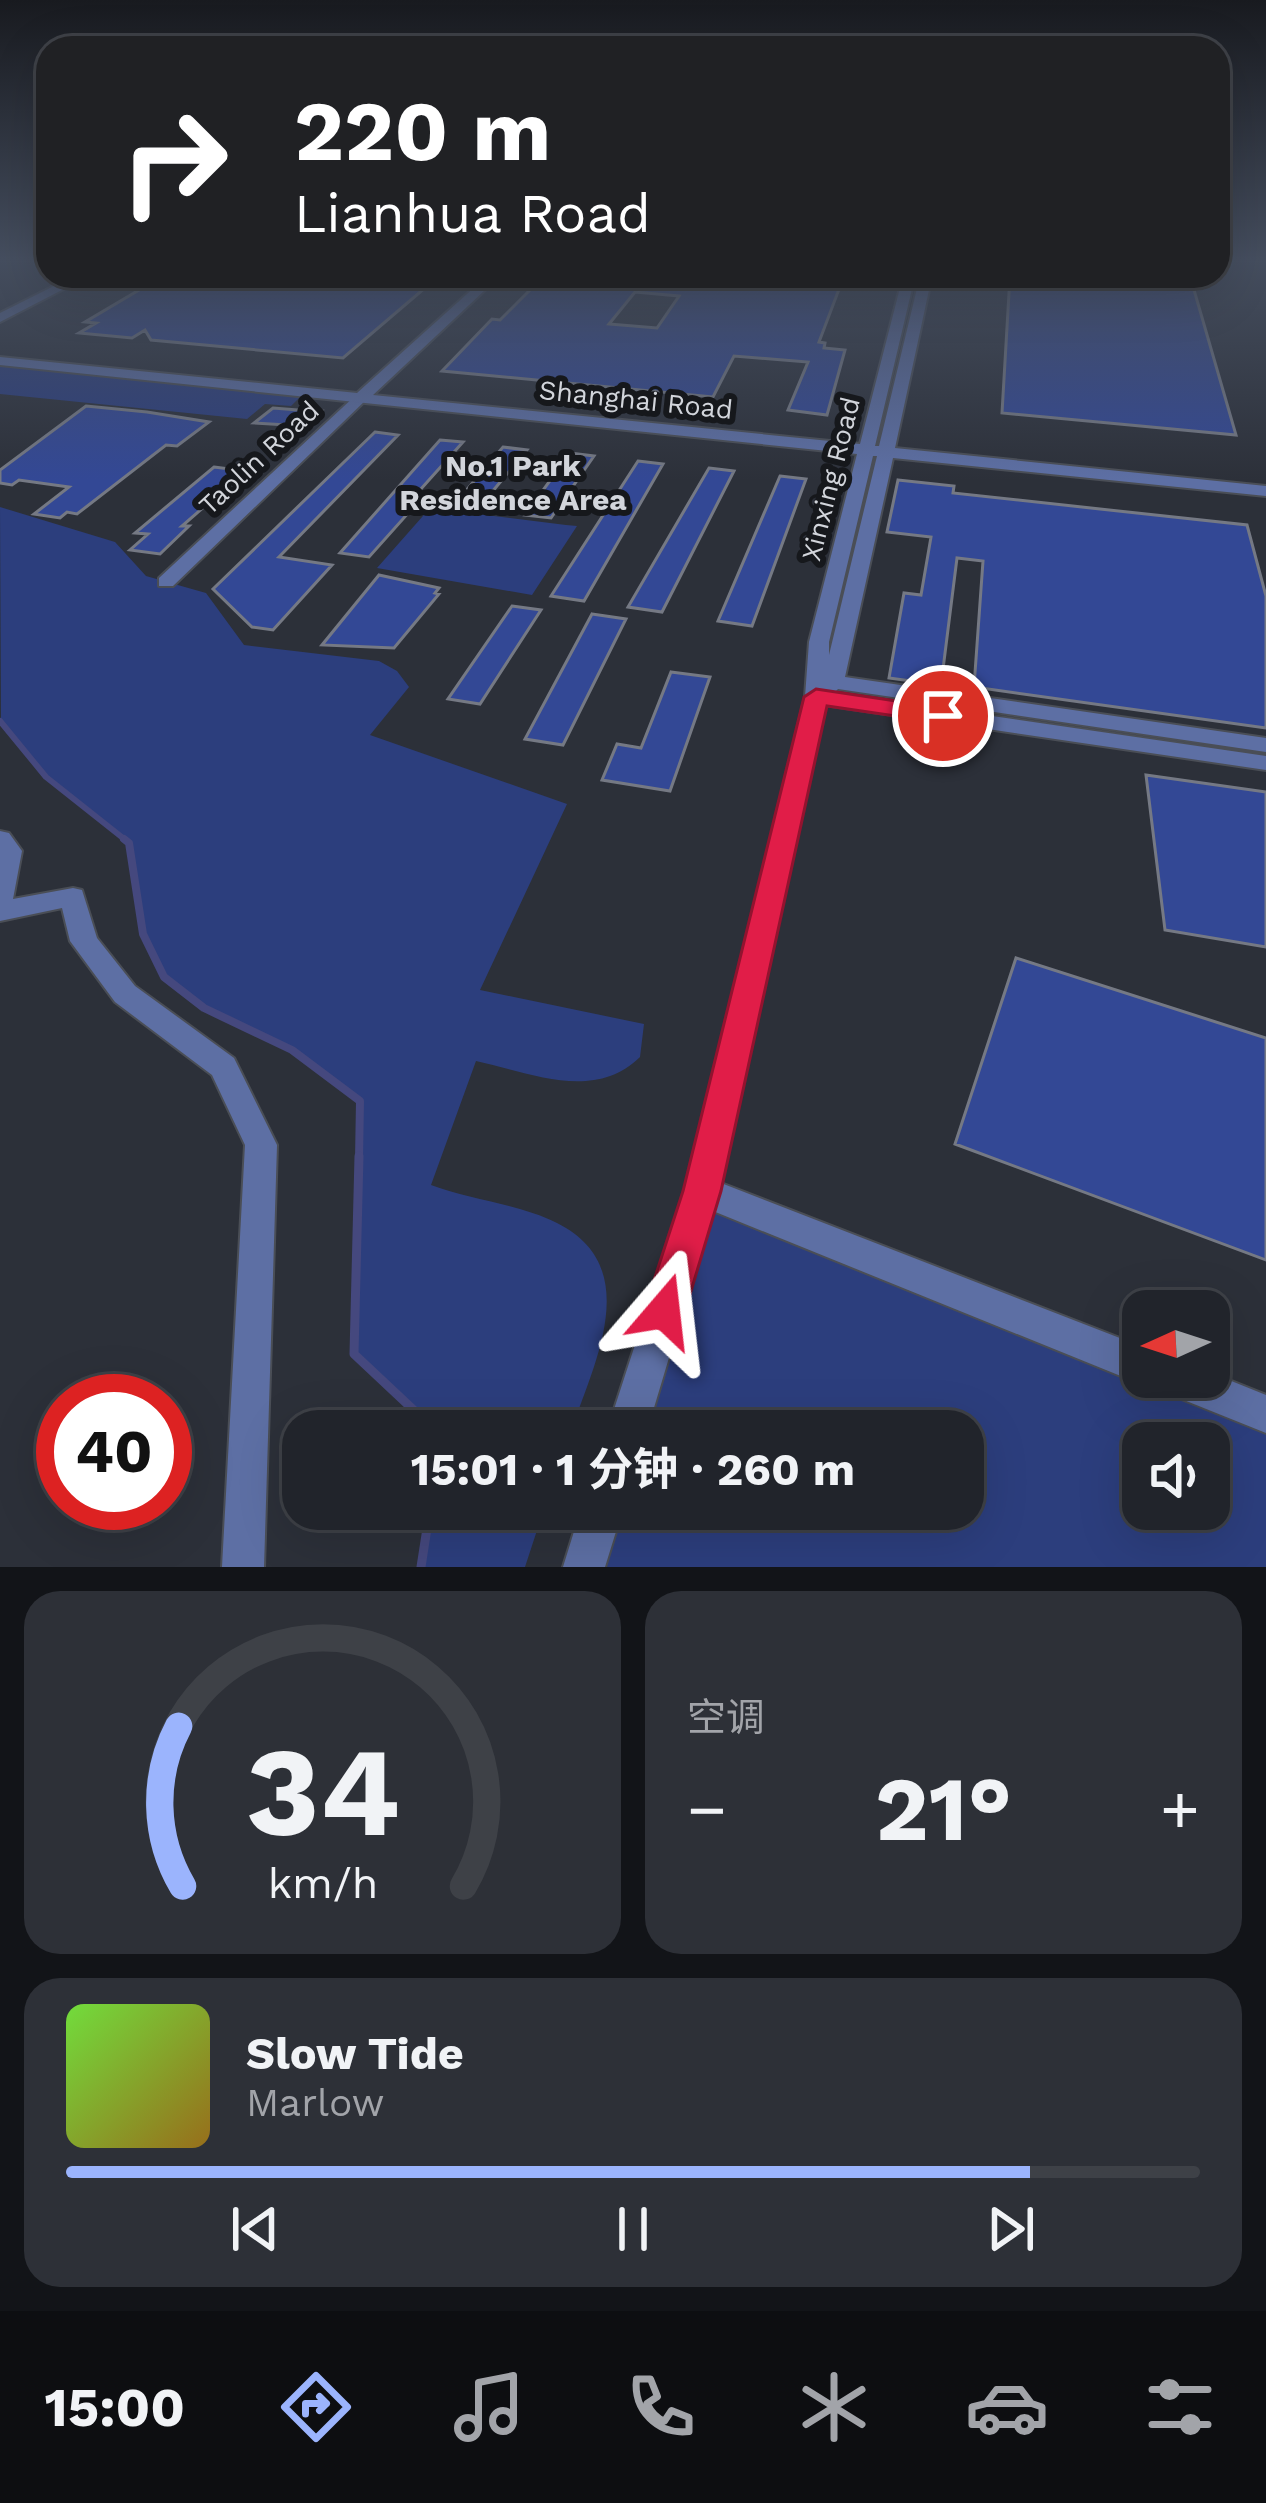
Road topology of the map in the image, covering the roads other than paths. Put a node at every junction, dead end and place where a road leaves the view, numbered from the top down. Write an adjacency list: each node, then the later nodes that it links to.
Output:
1 (432, 333): 5 (street, Taolin Road)
2 (895, 333): 6 (street, Xinxing Road)
3 (913, 333): 7 (street, Xinxing Road)
4 (0, 361): 5 (street, Shanghai Road)
5 (361, 398): 6 (street, Shanghai Road); 9 (street, Taolin Road)
6 (866, 451): 7 (street, Shanghai Road); 10 (street, Xinxing Road)
7 (887, 453): 8 (street, Shanghai Road); 10 (street, Xinxing Road)
8 (1266, 491)
9 (166, 582)
10 (824, 689): 11 (street); 12 (street); 16 (street)
11 (1266, 745)
12 (1266, 763)
13 (0, 839): 14 (street)
14 (0, 899)
15 (0, 911): 22 (street)
16 (702, 1191): 17 (street); 19 (street)
17 (1122, 1358)
18 (1225, 1398): 20 (street)
19 (634, 1410)
20 (1266, 1414)
21 (595, 1530): 23 (street)
22 (243, 1567)
23 (584, 1567)

